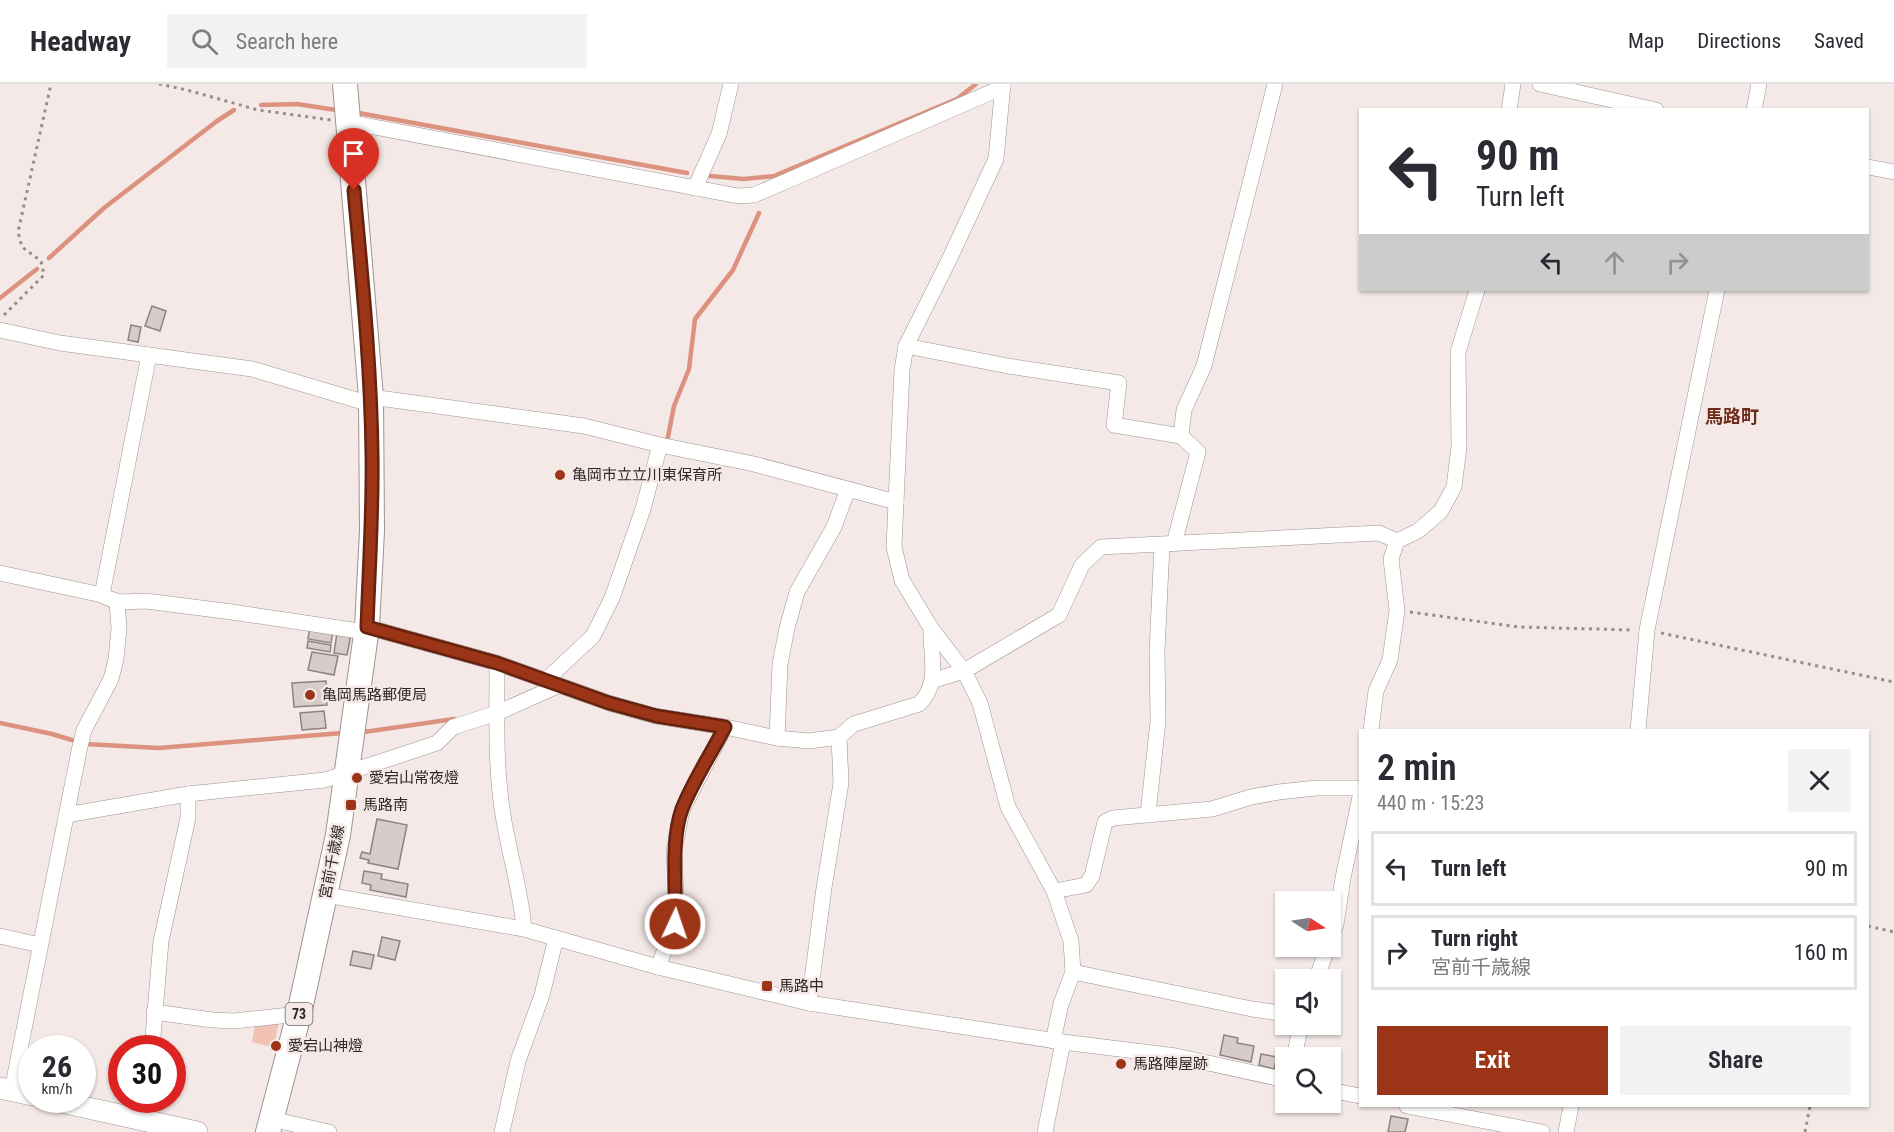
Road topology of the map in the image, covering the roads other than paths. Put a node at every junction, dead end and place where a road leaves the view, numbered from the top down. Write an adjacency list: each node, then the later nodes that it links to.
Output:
1 (345, 84): 11 (main road, 宮前千歳線 / 73)
2 (731, 84): 14 (street)
3 (1275, 84): 21 (street)
4 (1513, 84): 8 (street)
5 (1540, 84): 9 (street)
6 (1759, 84): 10 (street)
7 (1003, 86): 14 (street); 18 (street)
8 (1509, 108)
9 (1647, 108)
10 (1754, 108)
11 (348, 123): 14 (street); 20 (main road, 宮前千歳線 / 73)
12 (1869, 166): 13 (street)
13 (1894, 172)
14 (695, 188)
15 (1477, 291): 25 (street)
16 (1717, 291): 39 (street)
17 (0, 330): 19 (street)
18 (906, 346): 21 (street); 24 (street)
19 (149, 355): 20 (street); 28 (street)
20 (370, 400): 22 (street); 31 (main road, 宮前千歳線 / 73)
21 (1181, 436): 26 (street)
22 (660, 445): 23 (street); 35 (street)
23 (848, 489): 24 (street); 41 (street)
24 (896, 502): 30 (street)
25 (1397, 541): 26 (street); 38 (street)
26 (1168, 545): 33 (street); 47 (street)
27 (0, 573): 28 (street)
28 (102, 595): 29 (street)
29 (117, 602): 31 (street); 46 (street)
30 (931, 628): 33 (street); 34 (street)
31 (366, 630): 32 (street); 42 (main road, 宮前千歳線 / 73)
32 (497, 663): 35 (street); 36 (street)
33 (964, 671): 34 (street); 48 (street)
34 (934, 680): 40 (street)
35 (553, 683): 36 (street); 37 (street)
36 (497, 713): 42 (street); 51 (street)
37 (725, 727): 41 (street); 55 (street)
38 (1371, 729)
39 (1638, 729)
40 (839, 737): 41 (street); 57 (street)
41 (777, 738)
42 (347, 772): 44 (street); 50 (main road, 宮前千歳線 / 73)
43 (1359, 788): 47 (street)
44 (188, 794): 46 (street); 58 (street)
45 (1359, 801): 49 (street)
46 (66, 814): 54 (street)
47 (1148, 814): 48 (street)
48 (1054, 891): 56 (street)
49 (1341, 891)
50 (326, 895): 51 (street); 60 (main road, 宮前千歳線 / 73)
51 (524, 929): 53 (street)
52 (0, 936): 54 (street)
53 (556, 938): 55 (street); 75 (street)
54 (40, 945): 64 (street)
55 (658, 967): 57 (street)
56 (1073, 972): 59 (street); 62 (street)
57 (809, 1003): 62 (street)
58 (154, 1012): 60 (street); 61 (street)
59 (1275, 1012)
60 (299, 1014): 72 (main road, 宮前千歳線 / 73)
61 (153, 1035)
62 (1058, 1041): 63 (street); 76 (street)
63 (1275, 1078)
64 (9, 1091)
65 (1341, 1092): 66 (street)
66 (1359, 1096)
67 (1412, 1107): 77 (street)
68 (1571, 1107): 78 (street)
69 (96, 1110): 71 (street)
70 (147, 1113): 71 (street)
71 (146, 1121): 73 (street)
72 (269, 1126): 74 (street)
73 (197, 1132)
74 (329, 1132)
75 (502, 1132)
76 (1045, 1132)
77 (1542, 1132)
78 (1566, 1132)

